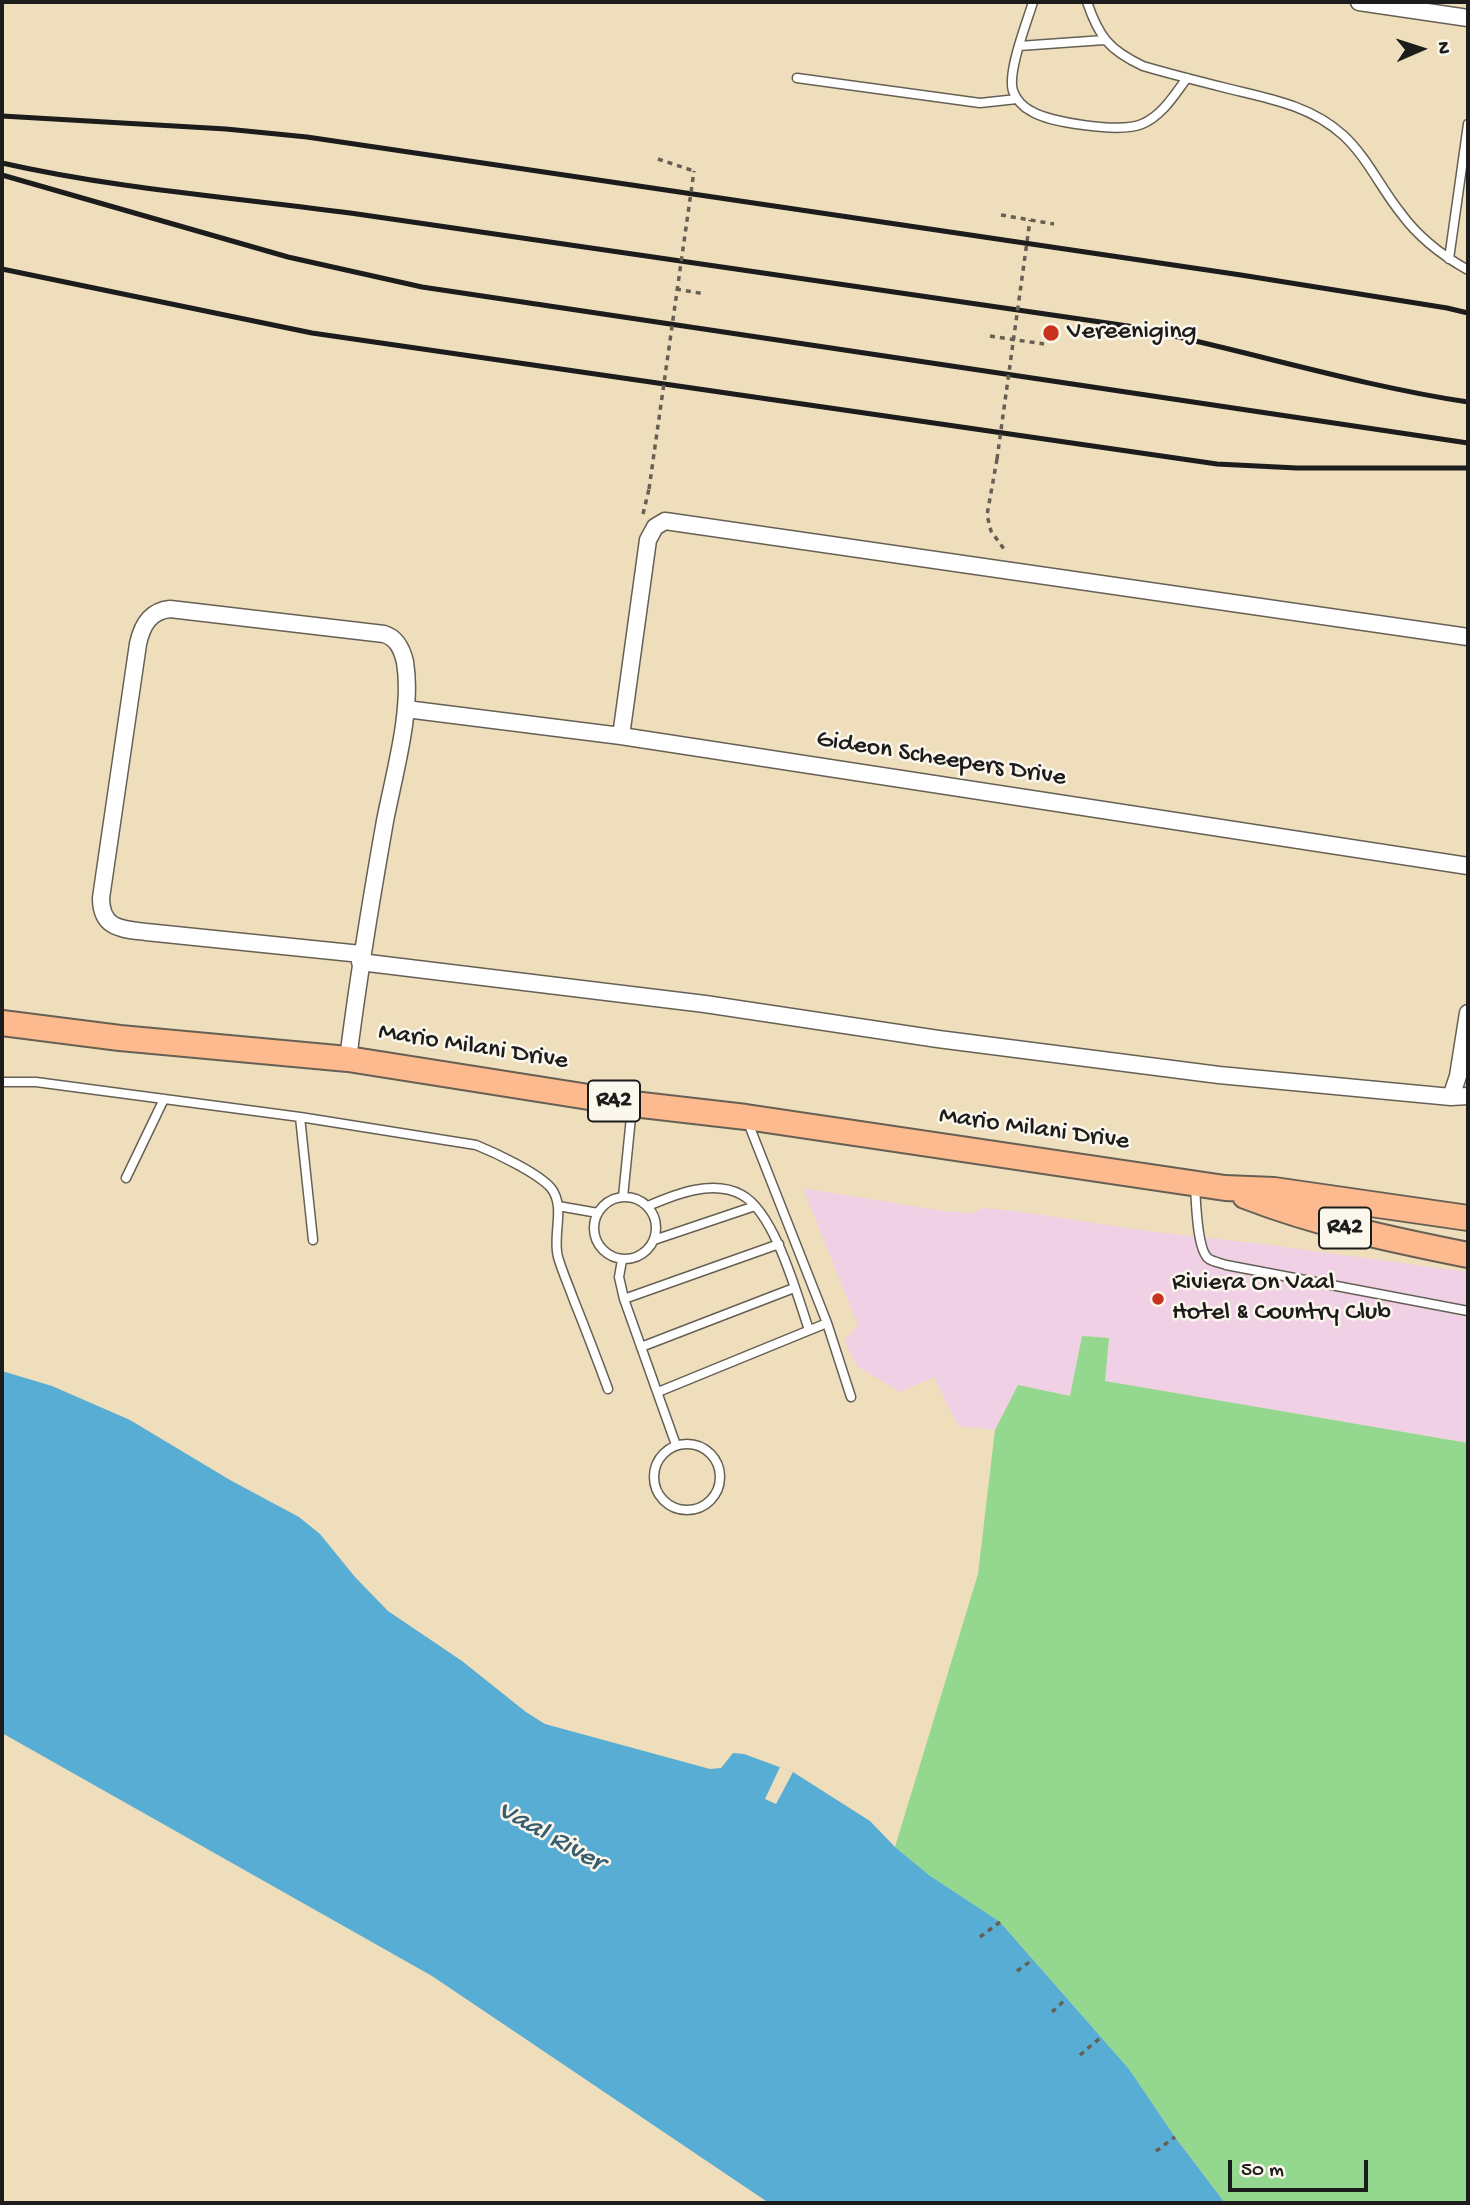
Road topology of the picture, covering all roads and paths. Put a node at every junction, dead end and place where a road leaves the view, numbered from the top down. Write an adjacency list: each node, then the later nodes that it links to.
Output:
1 (1033, 2): 6 (lane)
2 (1087, 2): 5 (lane)
3 (1359, 2): 4 (street)
4 (1468, 18)
5 (1104, 40): 6 (lane); 8 (lane)
6 (1019, 46): 9 (lane)
7 (797, 78): 9 (lane)
8 (1187, 78): 9 (lane); 15 (lane)
9 (1017, 99)
10 (1468, 124): 15 (lane)
11 (658, 159): 17 (path, bridge)
12 (1001, 215): 13 (path)
13 (1030, 220): 14 (path); 20 (path, bridge)
14 (1055, 224)
15 (1448, 259): 16 (lane)
16 (1468, 270)
17 (676, 289): 18 (path); 22 (path, bridge)
18 (705, 294)
19 (990, 335): 20 (path)
20 (1014, 339): 21 (path); 23 (path, bridge)
21 (1044, 344)
22 (649, 488)
23 (1018, 571): 24 (street); 26 (street)
24 (1468, 637)
25 (406, 709): 26 (street, Gideon Scheepers Drive); 28 (street); 28 (street)
26 (621, 736): 27 (street, Gideon Scheepers Drive)
27 (1468, 866)
28 (361, 958): 31 (street); 34 (street)
29 (1468, 1013): 34 (street)
30 (2, 1023): 31 (main road, Mario Milani Drive / R42)
31 (348, 1059): 36 (main road, Mario Milani Drive / R42)
32 (2, 1082): 35 (lane)
33 (1468, 1096): 34 (street)
34 (1451, 1097)
35 (164, 1098): 37 (lane); 39 (lane)
36 (633, 1104): 38 (main road, Mario Milani Drive / R42); 42 (lane)
37 (300, 1117): 43 (lane); 48 (lane)
38 (746, 1117): 40 (main road, Mario Milani Drive / R42); 56 (lane)
39 (126, 1178)
40 (1194, 1183): 41 (main road, Mario Milani Drive / R42); 55 (lane)
41 (1225, 1188): 47 (main road, Mario Milani Drive / R42); 51 (main road, Mario Milani Drive / R42)
42 (623, 1196): 44 (lane); 46 (lane)
43 (558, 1206): 46 (lane); 59 (lane)
44 (648, 1206): 45 (lane); 49 (lane)
45 (755, 1206): 49 (lane); 50 (lane)
46 (598, 1213): 52 (lane)
47 (1468, 1218)
48 (313, 1240)
49 (654, 1240): 52 (lane)
50 (779, 1244): 53 (lane); 54 (lane)
51 (1468, 1255)
52 (622, 1260): 54 (lane)
53 (794, 1288): 57 (lane); 58 (lane)
54 (624, 1299): 58 (lane)
55 (1468, 1311)
56 (827, 1323): 57 (lane); 61 (lane)
57 (809, 1330): 60 (lane)
58 (641, 1347): 60 (lane)
59 (608, 1389)
60 (658, 1392): 62 (lane)
61 (851, 1397)
62 (677, 1445): 62 (lane)
63 (1000, 1922): 64 (path)
64 (980, 1937)
65 (1032, 1960): 66 (path)
66 (1017, 1971)
67 (1066, 1999): 68 (path)
68 (1052, 2012)
69 (1100, 2038): 70 (path)
70 (1080, 2056)
71 (1175, 2137): 72 (path)
72 (1156, 2151)

